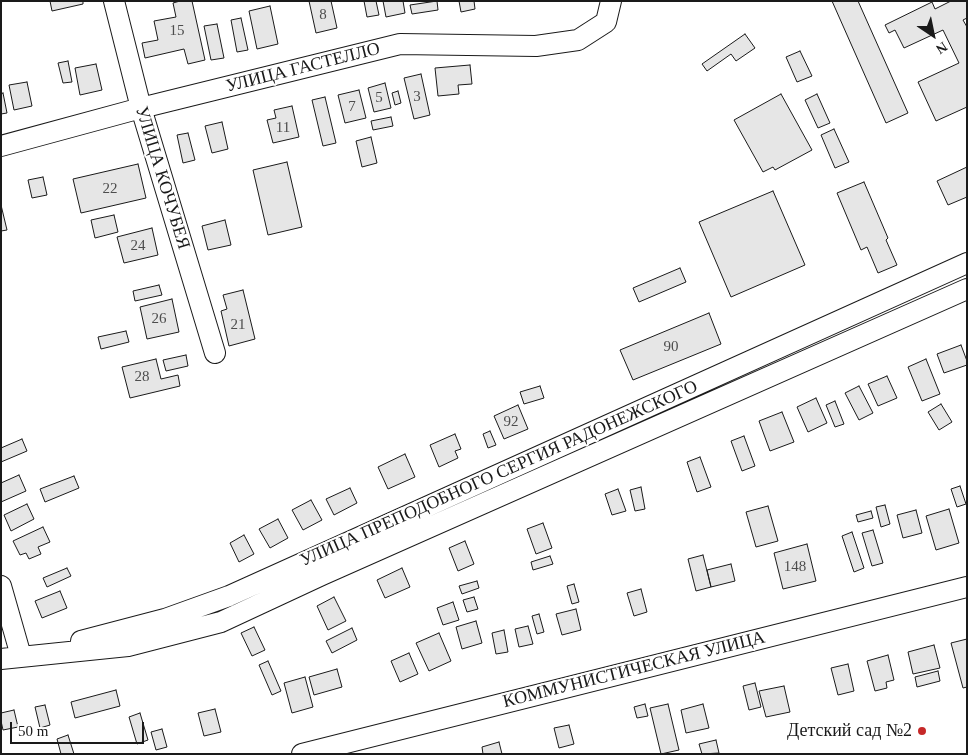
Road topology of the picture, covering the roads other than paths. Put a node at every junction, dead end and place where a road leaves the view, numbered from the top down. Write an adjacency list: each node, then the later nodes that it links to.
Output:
1 (114, 1): 3 (street, УЛИЦА КОЧУБЕЯ)
2 (611, 1): 3 (street, УЛИЦА ГАСТЕЛЛО)
3 (141, 108): 4 (street, УЛИЦА ГАСТЕЛЛО); 7 (street, УЛИЦА КОЧУБЕЯ)
4 (1, 146)
5 (967, 264): 10 (street, УЛИЦА ПРЕПОДОБНОГО СЕРГИЯ РАДОНЕЖСКОГО)
6 (967, 289): 10 (street, УЛИЦА ПРЕПОДОБНОГО СЕРГИЯ РАДОНЕЖСКОГО)
7 (215, 353)
8 (1, 586): 10 (street)
9 (967, 587): 11 (street, КОММУНИСТИЧЕСКАЯ УЛИЦА)
10 (11, 658)
11 (302, 754)

